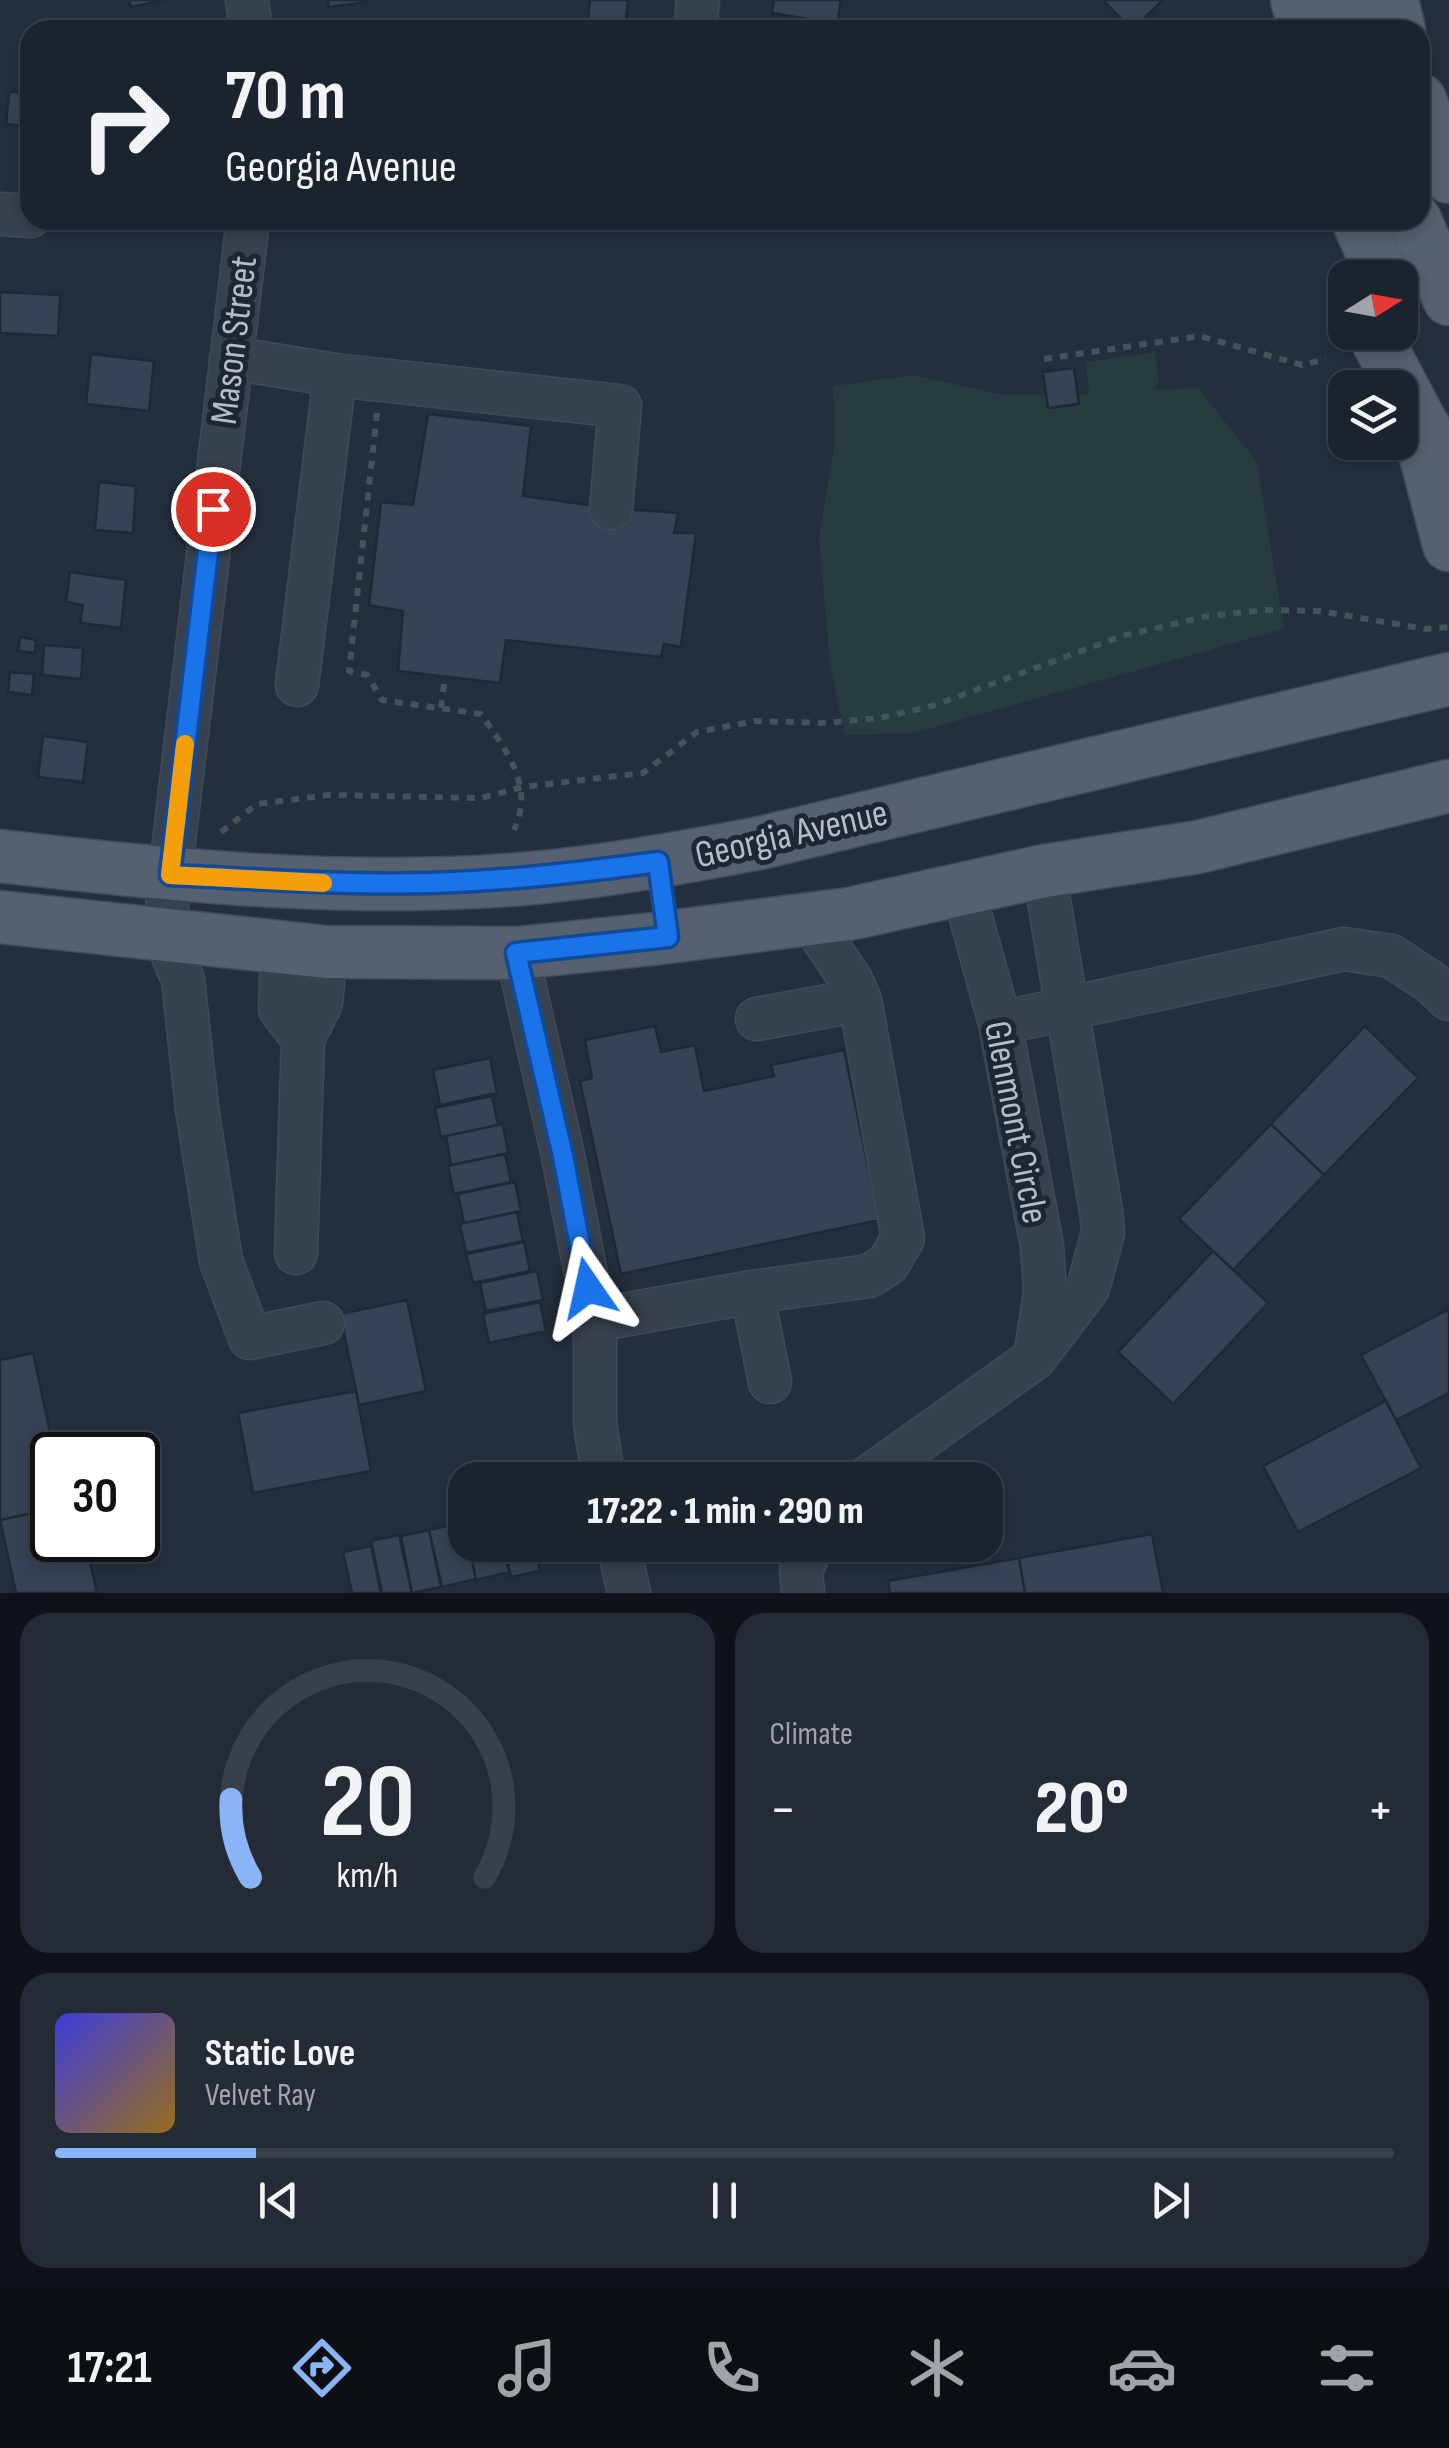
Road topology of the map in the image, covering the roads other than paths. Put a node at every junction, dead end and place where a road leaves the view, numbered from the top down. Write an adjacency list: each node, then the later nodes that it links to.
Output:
1 (1430, 127): 2 (main road)
2 (1449, 177)
3 (247, 230): 12 (street, Mason Street)
4 (1328, 230): 7 (main road)
5 (1362, 230): 8 (main road)
6 (1419, 230): 9 (main road)
7 (1340, 260)
8 (1375, 260)
9 (1449, 299)
10 (1387, 350): 14 (main road)
11 (1412, 350): 14 (main road)
12 (231, 358): 13 (street); 24 (street, Mason Street)
13 (335, 375): 16 (street); 19 (street)
14 (1431, 406): 15 (main road); 17 (main road)
15 (1449, 465)
16 (611, 508)
17 (1449, 545)
18 (1443, 672): 22 (main road, Georgia Avenue)
19 (297, 684)
20 (1449, 786): 23 (main road, Georgia Avenue)
21 (0, 856): 24 (main road, Georgia Avenue)
22 (658, 862): 24 (main road, Georgia Avenue); 29 (main road)
23 (1044, 872): 25 (main road, Georgia Avenue); 34 (street, Glenmont Circle)
24 (170, 875): 28 (street, Mason Street)
25 (963, 889): 27 (main road, Georgia Avenue); 36 (street, Glenmont Circle)
26 (0, 917): 28 (main road, Georgia Avenue)
27 (809, 918): 29 (main road, Georgia Avenue); 33 (street)
28 (165, 936): 30 (main road, Georgia Avenue); 40 (street)
29 (668, 937): 31 (main road, Georgia Avenue)
30 (304, 950): 31 (main road, Georgia Avenue); 37 (street)
31 (516, 953): 39 (street)
32 (1449, 999): 34 (street, Glenmont Circle)
33 (860, 1000): 35 (street); 38 (street)
34 (1068, 1010): 36 (street); 41 (street, Glenmont Circle)
35 (757, 1018)
36 (1000, 1024): 41 (street, Glenmont Circle)
37 (296, 1254)
38 (752, 1292): 39 (street); 42 (street)
39 (595, 1320): 43 (street)
40 (324, 1323)
41 (1035, 1358): 44 (street, Glenmont Circle)
42 (770, 1382)
43 (601, 1462)
44 (888, 1462)
45 (622, 1562): 47 (street)
46 (805, 1562): 48 (street)
47 (629, 1593)
48 (803, 1593)

